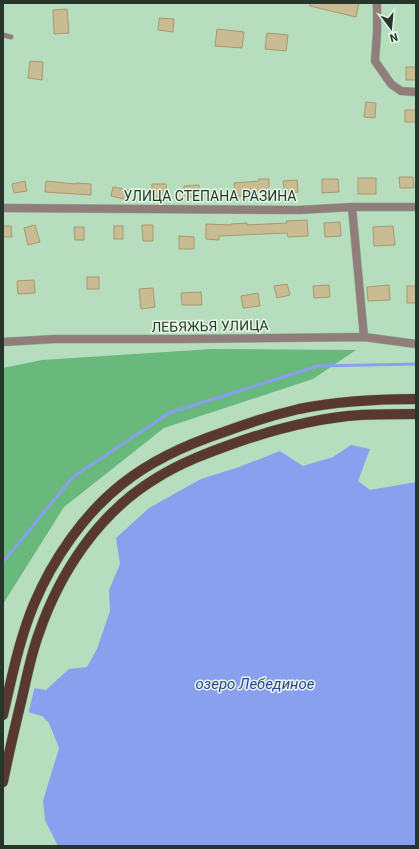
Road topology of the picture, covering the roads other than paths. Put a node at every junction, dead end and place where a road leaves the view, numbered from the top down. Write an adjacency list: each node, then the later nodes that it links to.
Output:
1 (377, 3): 4 (street)
2 (3, 35): 3 (lane)
3 (11, 37)
4 (416, 92)
5 (352, 207): 6 (street, УЛИЦА СТЕПАНА РАЗИНА); 7 (street, УЛИЦА СТЕПАНА РАЗИНА); 8 (street)
6 (416, 207)
7 (3, 208)
8 (364, 337): 9 (street, ЛЕБЯЖЬЯ УЛИЦА); 10 (street, ЛЕБЯЖЬЯ УЛИЦА)
9 (3, 342)
10 (416, 344)
11 (416, 399): 13 (main road)
12 (416, 414): 14 (main road)
13 (3, 714)
14 (3, 782)

